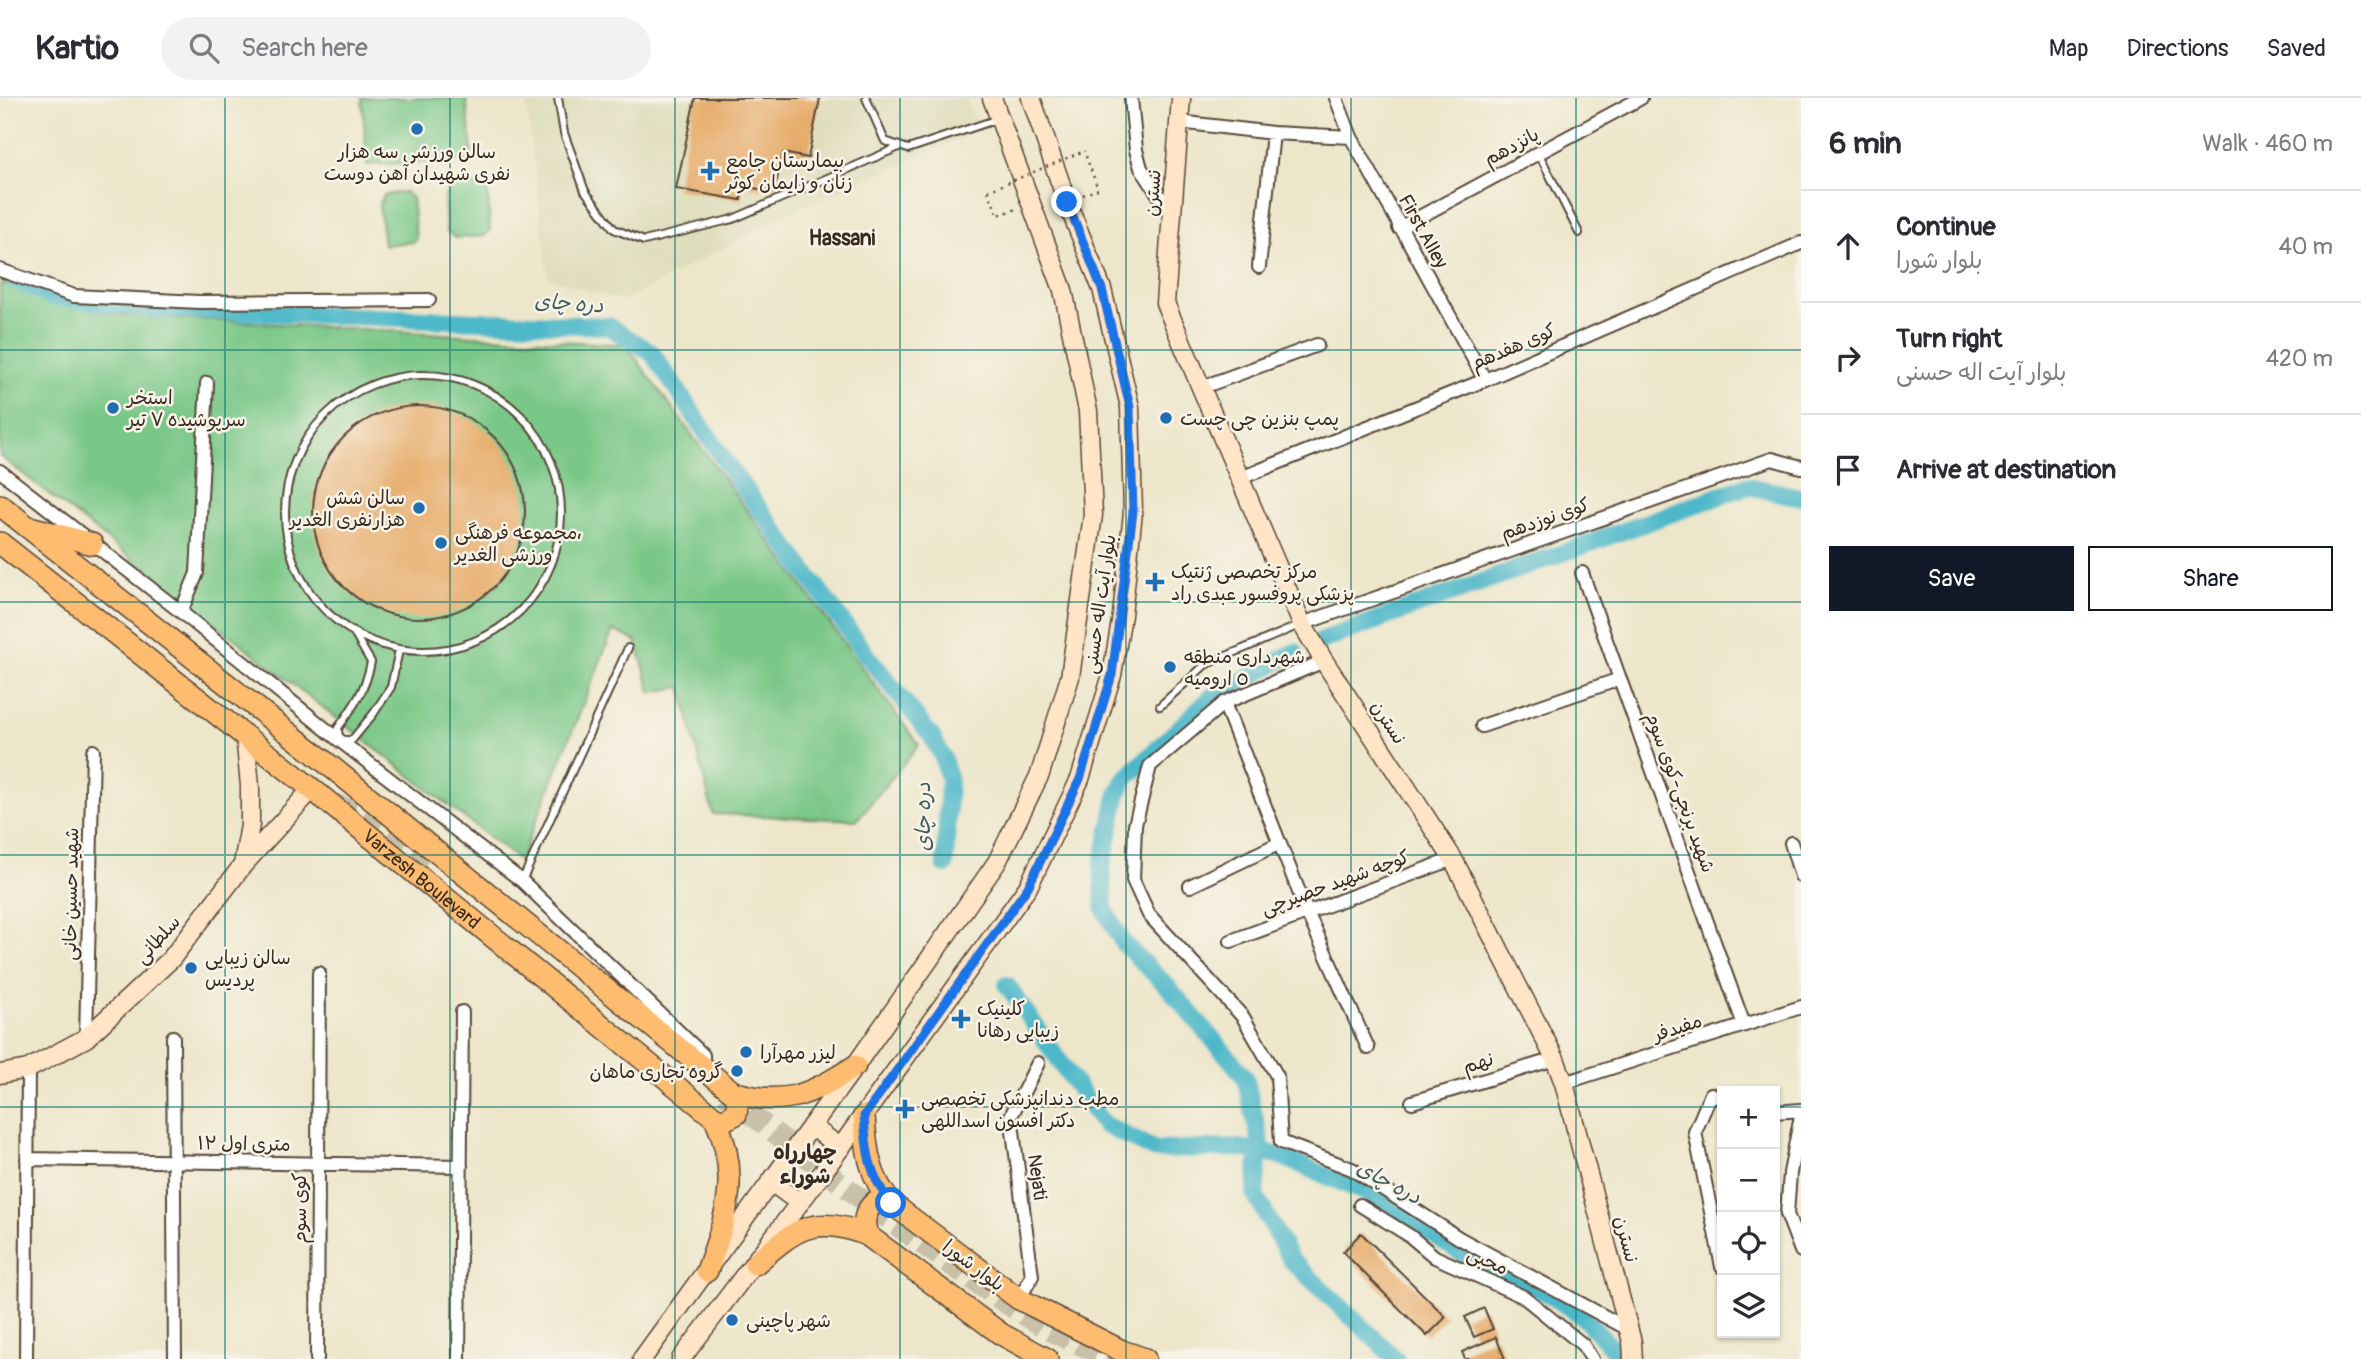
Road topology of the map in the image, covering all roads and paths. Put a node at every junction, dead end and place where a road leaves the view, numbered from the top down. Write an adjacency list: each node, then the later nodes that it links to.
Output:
1 (558, 98): 13 (lane)
2 (866, 98): 13 (lane)
3 (992, 98): 9 (main road, بلوار آیت اله حسنی)
4 (1031, 98): 79 (main road, بلوار آیت اله حسنی)
5 (1131, 98): 16 (street)
6 (1181, 98): 10 (main road, نسترن)
7 (1336, 98): 12 (street, First Alley)
8 (1641, 98): 14 (street, پانزدهم)
9 (999, 118): 13 (lane); 69 (main road, بلوار آیت اله حسنی)
10 (1179, 122): 11 (street); 16 (main road, نسترن)
11 (1273, 133): 12 (street); 21 (street)
12 (1351, 137): 18 (street, First Alley)
13 (899, 147)
14 (1539, 154): 18 (street, پانزدهم); 19 (lane)
15 (1098, 189): 17 (path, bridge)
16 (1171, 214): 27 (main road, نسترن)
17 (998, 215)
18 (1399, 228): 25 (street, First Alley)
19 (1579, 233)
20 (1801, 243): 25 (street, کوی هفدهم)
21 (1259, 267)
22 (0, 270): 23 (street)
23 (429, 300)
24 (1317, 345): 27 (street)
25 (1485, 380): 30 (street, کوی هفدهم)
26 (207, 383): 36 (street)
27 (1200, 388): 30 (main road, نسترن)
28 (1801, 467): 37 (street, کوی نوزدهم)
29 (0, 471): 34 (street)
30 (1238, 479): 37 (main road, نسترن)
31 (0, 505): 32 (main road, Varzesh Boulevard)
32 (24, 525): 34 (main road); 49 (main road, Varzesh Boulevard)
33 (0, 543): 46 (main road, Varzesh Boulevard)
34 (92, 544): 36 (street)
35 (1582, 573): 42 (street, شهید برنجی-کوی سوم)
36 (181, 612): 47 (street)
37 (1302, 624): 41 (main road, نسترن); 44 (lane)
38 (355, 635): 40 (lane); 40 (lane); 47 (lane)
39 (628, 648): 56 (lane)
40 (398, 650): 47 (lane)
41 (1324, 661): 43 (street); 53 (main road, نسترن)
42 (1620, 678): 45 (street); 63 (street, شهید برنجی-کوی سوم)
43 (1224, 703): 51 (street); 97 (street)
44 (1160, 706)
45 (1482, 726)
46 (245, 736): 50 (main road, Varzesh Boulevard); 54 (main road)
47 (339, 740): 49 (street); 56 (street)
48 (93, 751): 65 (street, شهید حسین خانی)
49 (329, 765): 71 (main road, Varzesh Boulevard)
50 (312, 789): 54 (main road, سلطانی); 80 (main road, Varzesh Boulevard)
51 (1280, 843): 57 (street); 58 (street)
52 (1791, 843): 55 (street)
53 (1453, 859): 58 (street, کوچه شهید حصیرچی); 67 (main road, نسترن)
54 (243, 865): 65 (main road, سلطانی)
55 (1801, 876)
56 (522, 881): 71 (street)
57 (1190, 886)
58 (1307, 912): 59 (street, کوچه شهید حصیرچی); 66 (street)
59 (1231, 941)
60 (319, 973): 85 (street, کوی سوم)
61 (1801, 1007): 63 (street, مفیدفر)
62 (462, 1012): 86 (street)
63 (1744, 1025): 73 (street, مفیدفر)
64 (173, 1037): 84 (street)
65 (86, 1038): 70 (main road, سلطانی)
66 (1368, 1048)
67 (1555, 1059): 73 (main road, نسترن); 76 (street, نهم)
68 (1038, 1063): 96 (street, Nejati)
69 (855, 1066): 74 (main road, Varzesh Boulevard); 81 (main road, بلوار آیت اله حسنی)
70 (28, 1069): 72 (main road, سلطانی); 83 (street)
71 (704, 1069): 74 (main road, Varzesh Boulevard)
72 (0, 1073)
73 (1564, 1083): 97 (main road, نسترن)
74 (733, 1092): 80 (main road)
75 (1717, 1097): 92 (street)
76 (1412, 1102)
77 (1780, 1112): 78 (street)
78 (1801, 1113): 93 (street)
79 (864, 1116): 82 (main road, بلوار آیت اله حسنی); 89 (main road, بلوار شورا)
80 (715, 1118): 95 (main road)
81 (811, 1126): 82 (main road); 87 (main road, بلوار آیت اله حسنی)
82 (841, 1148): 88 (main road, بلوار آیت اله حسنی)
83 (27, 1159): 84 (street, ۱۲ متری اول); 98 (street)
84 (174, 1161): 85 (street, ۱۲ متری اول); 99 (street)
85 (318, 1164): 86 (street, ۱۲ متری اول); 100 (street, کوی سوم)
86 (461, 1166): 101 (street)
87 (771, 1182): 88 (main road); 95 (main road, بلوار آیت اله حسنی)
88 (800, 1203): 94 (main road, بلوار آیت اله حسنی)
89 (891, 1203): 91 (main road); 96 (main road, بلوار شورا)
90 (1360, 1205): 106 (street, محبی)
91 (867, 1235): 94 (main road, بلوار شورا); 104 (main road, بلوار شورا)
92 (1717, 1242)
93 (1801, 1251)
94 (755, 1264): 103 (main road, بلوار آیت اله حسنی)
95 (706, 1271): 102 (main road, بلوار آیت اله حسنی)
96 (1019, 1299): 105 (main road, بلوار شورا)
97 (1631, 1343)
98 (26, 1359)
99 (175, 1359)
100 (317, 1359)
101 (459, 1359)
102 (642, 1359)
103 (681, 1359)
104 (1047, 1359)
105 (1145, 1359)
106 (1592, 1359)

